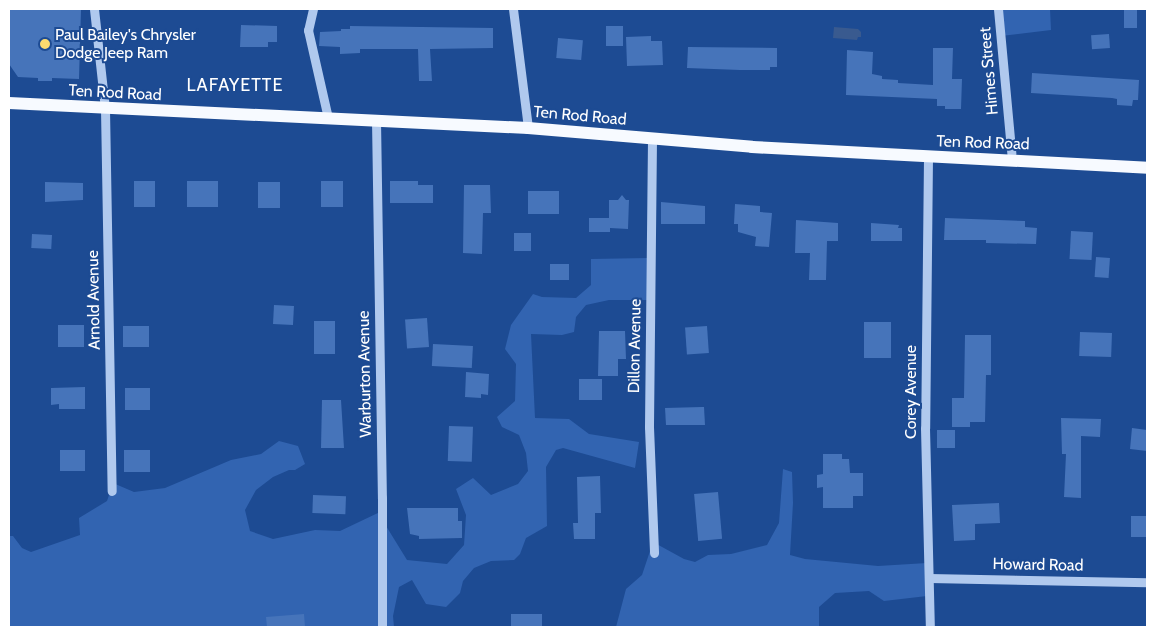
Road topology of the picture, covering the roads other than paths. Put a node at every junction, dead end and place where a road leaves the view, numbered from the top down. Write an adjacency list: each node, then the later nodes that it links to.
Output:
1 (94, 9): 6 (street, Arnold Avenue)
2 (313, 9): 7 (street)
3 (513, 9): 9 (street)
4 (998, 9): 12 (street, Himes Street)
5 (9, 103): 6 (main road, Ten Rod Road)
6 (105, 109): 7 (main road, Ten Rod Road); 14 (street, Arnold Avenue)
7 (328, 118): 8 (main road, Ten Rod Road)
8 (376, 120): 9 (main road, Ten Rod Road); 18 (street, Warburton Avenue)
9 (528, 128): 10 (main road, Ten Rod Road)
10 (652, 138): 11 (main road, Ten Rod Road); 15 (street, Dillon Avenue)
11 (928, 157): 12 (main road, Ten Rod Road); 16 (street, Corey Avenue)
12 (1012, 160): 13 (main road, Ten Rod Road)
13 (1147, 168)
14 (112, 491)
15 (654, 553)
16 (929, 578): 17 (street, Howard Road); 19 (street, Corey Avenue)
17 (1147, 582)
18 (382, 627)
19 (930, 627)

